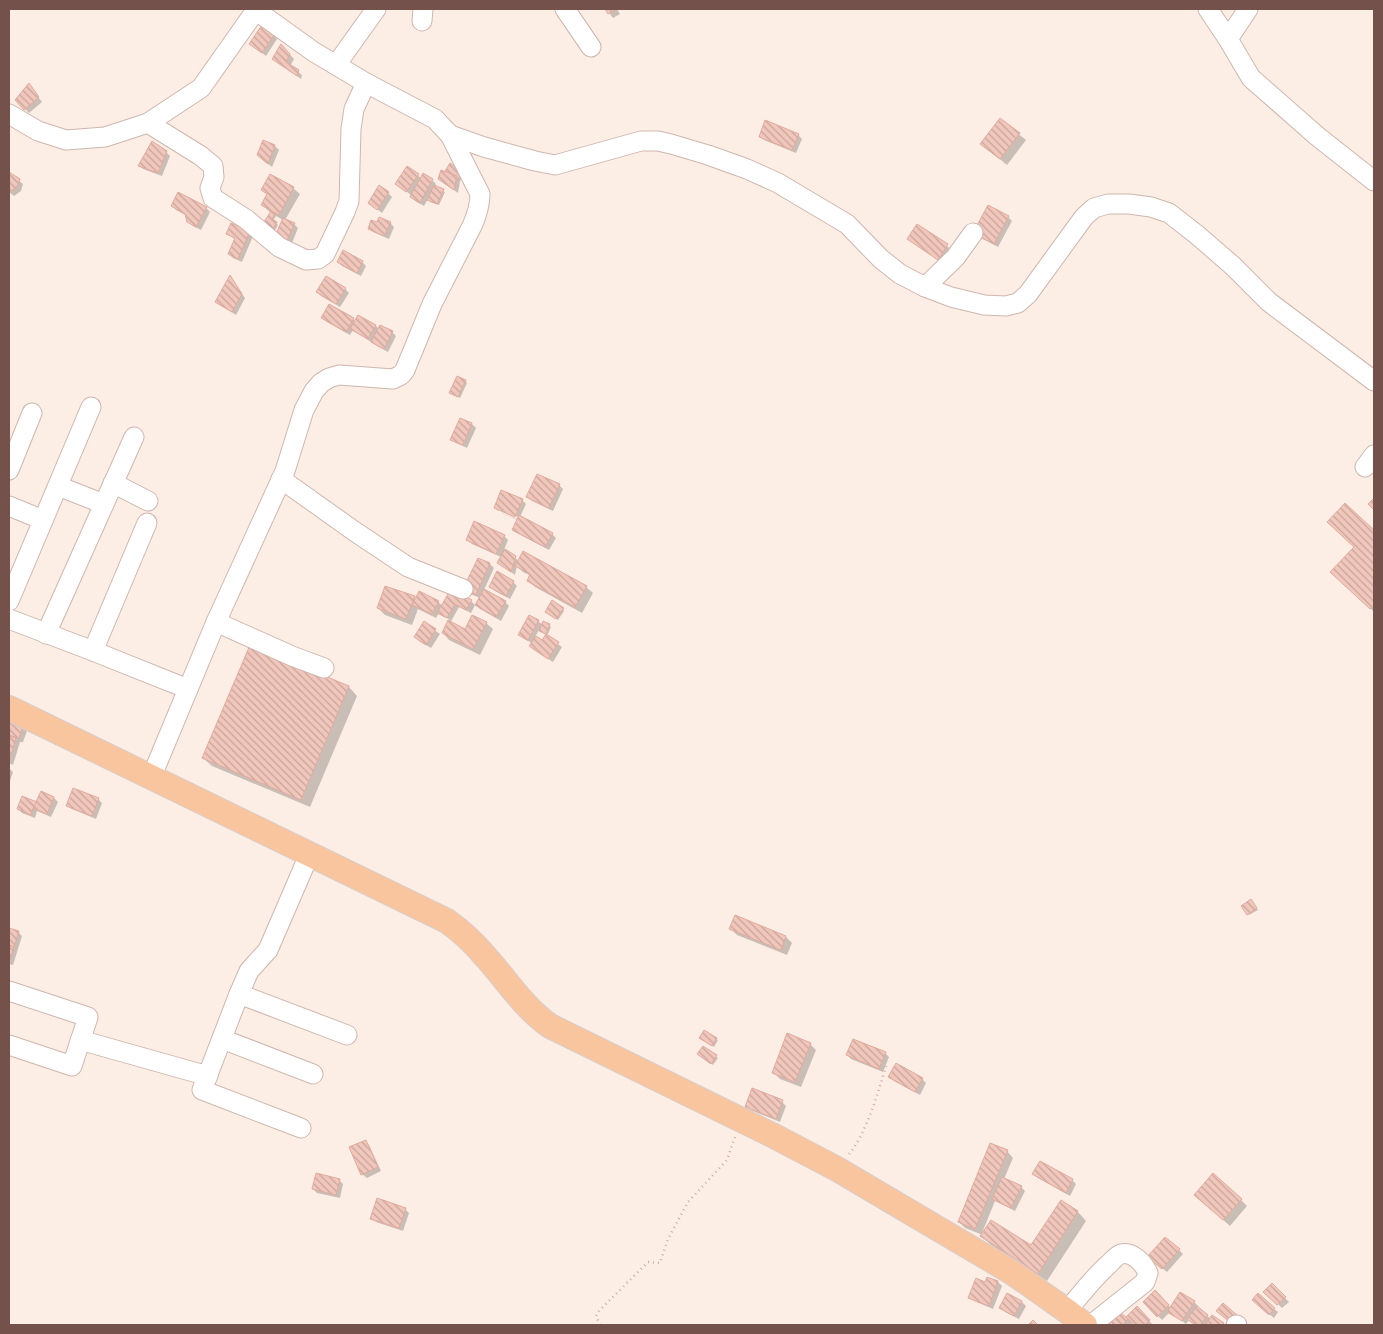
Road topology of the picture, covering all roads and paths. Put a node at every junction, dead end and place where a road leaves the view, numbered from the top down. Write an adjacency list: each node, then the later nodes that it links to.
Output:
1 (255, 9): 8 (street); 11 (street)
2 (376, 9): 8 (street)
3 (565, 9): 7 (street)
4 (1208, 9): 6 (street)
5 (1248, 9): 6 (street)
6 (1228, 39): 13 (street)
7 (591, 48)
8 (336, 65): 9 (street)
9 (366, 83): 11 (street); 12 (street)
10 (9, 114): 11 (street)
11 (148, 123)
12 (450, 135): 15 (street); 21 (street)
13 (1374, 181)
14 (973, 233): 15 (street)
15 (925, 287): 16 (street)
16 (1374, 381)
17 (92, 407): 23 (street)
18 (32, 413): 20 (street)
19 (134, 437): 22 (street)
20 (9, 470)
21 (281, 480): 29 (street); 32 (street)
22 (113, 483): 24 (street); 25 (street)
23 (58, 486): 25 (street); 27 (street)
24 (148, 501)
25 (104, 504): 33 (street)
26 (9, 506): 27 (street)
27 (43, 520): 30 (street)
28 (147, 523): 34 (street)
29 (463, 589)
30 (9, 601)
31 (9, 619): 33 (street)
32 (216, 622): 35 (street); 36 (street)
33 (46, 634): 34 (street)
34 (93, 651): 36 (street)
35 (324, 668)
36 (188, 689): 38 (street)
37 (9, 708): 38 (main road)
38 (151, 778): 39 (main road)
39 (309, 855): 41 (street); 49 (main road)
40 (9, 991): 44 (street)
41 (239, 994): 42 (street); 43 (street)
42 (347, 1035)
43 (222, 1039): 47 (street); 48 (street)
44 (80, 1040): 45 (street); 48 (street)
45 (9, 1045)
46 (887, 1064): 51 (path)
47 (313, 1074)
48 (208, 1076): 50 (street)
49 (732, 1116): 51 (main road); 53 (path)
50 (301, 1128)
51 (837, 1169): 52 (main road)
52 (1076, 1318): 54 (street)
53 (600, 1325)
54 (1091, 1325)

